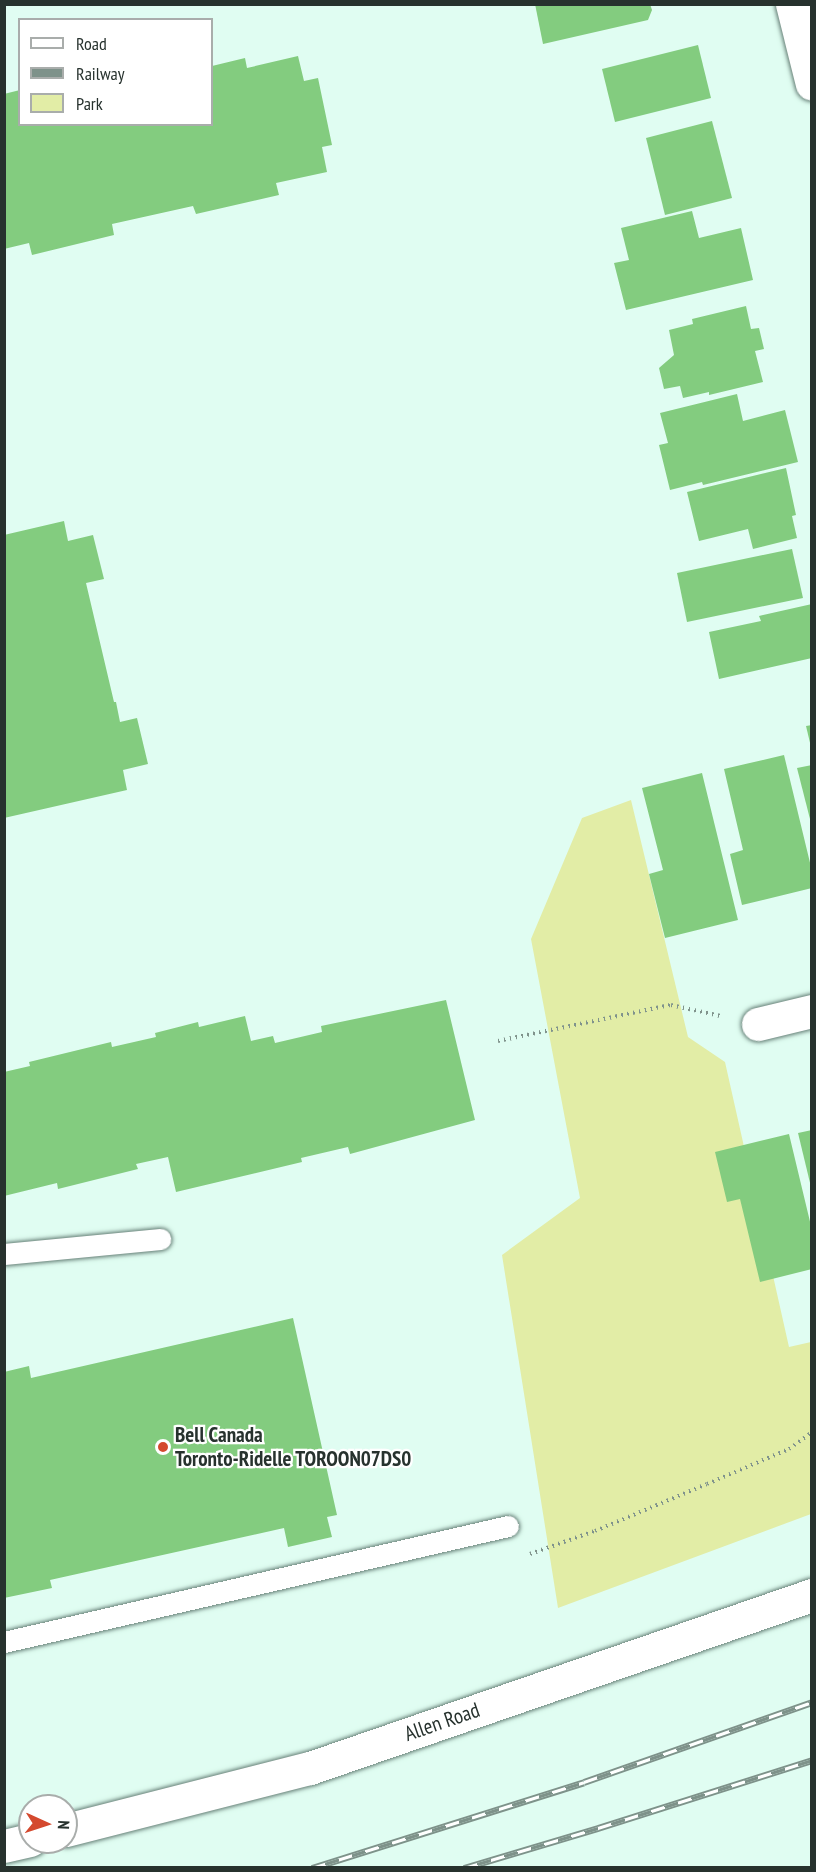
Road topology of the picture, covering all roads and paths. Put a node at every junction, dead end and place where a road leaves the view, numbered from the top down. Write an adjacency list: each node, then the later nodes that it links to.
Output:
1 (792, 4): 2 (main road)
2 (812, 84)
3 (812, 1011): 4 (main road)
4 (758, 1024): 5 (path)
5 (498, 1041)
6 (160, 1239): 7 (lane)
7 (4, 1254)
8 (812, 1432): 9 (path)
9 (508, 1526): 11 (lane)
10 (812, 1595): 12 (main road, Allen Road)
11 (4, 1642)
12 (78, 1827)

